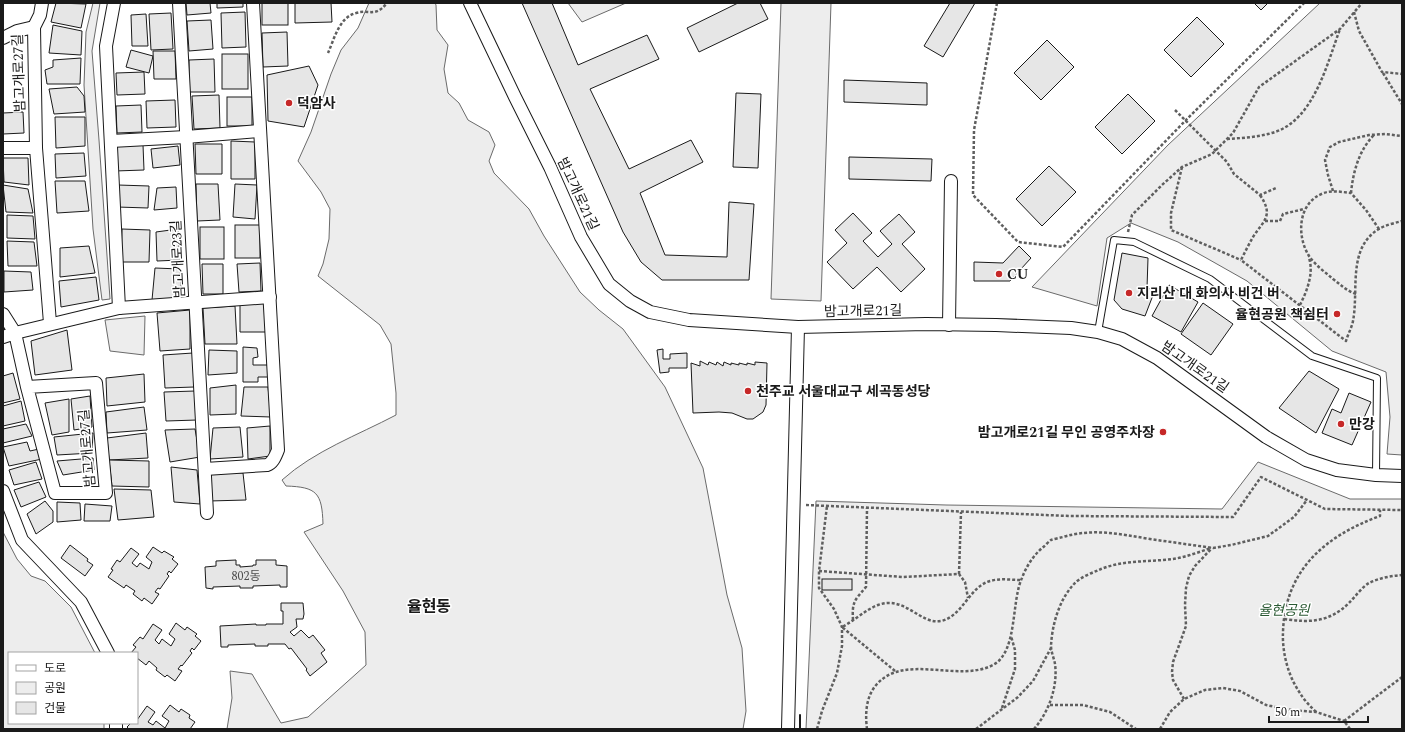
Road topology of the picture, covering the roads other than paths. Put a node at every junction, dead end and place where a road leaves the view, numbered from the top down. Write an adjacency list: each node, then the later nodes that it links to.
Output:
1 (42, 3): 6 (street)
2 (114, 3): 10 (street)
3 (179, 3): 9 (street, 밤고개로23길)
4 (253, 3): 8 (street)
5 (470, 3): 20 (street, 밤고개로21길)
6 (34, 27): 7 (street, 밤고개로27길); 12 (street, 밤고개로27길)
7 (3, 38)
8 (260, 131): 9 (street); 14 (street)
9 (186, 137): 10 (street); 15 (street, 밤고개로23길)
10 (111, 141): 16 (street)
11 (3, 148): 12 (street)
12 (36, 148): 18 (street, 밤고개로27길)
13 (951, 181): 19 (street)
14 (270, 297): 15 (street); 25 (street)
15 (195, 303): 16 (street); 25 (street, 밤고개로23길)
16 (119, 308): 18 (street)
17 (3, 314): 22 (street, 밤고개로27길)
18 (50, 323): 22 (street)
19 (949, 325): 20 (street, 밤고개로21길); 21 (street, 밤고개로21길)
20 (798, 327): 31 (street)
21 (1098, 332): 26 (street, 밤고개로21길); 26 (lane)
22 (15, 333): 23 (street); 24 (street, 밤고개로27길)
23 (3, 337)
24 (27, 387): 24 (street, 밤고개로27길)
25 (205, 469): 29 (street, 밤고개로23길)
26 (1376, 475): 27 (street, 밤고개로21길)
27 (1402, 476)
28 (3, 491): 30 (street)
29 (206, 513)
30 (107, 652)
31 (788, 729)

